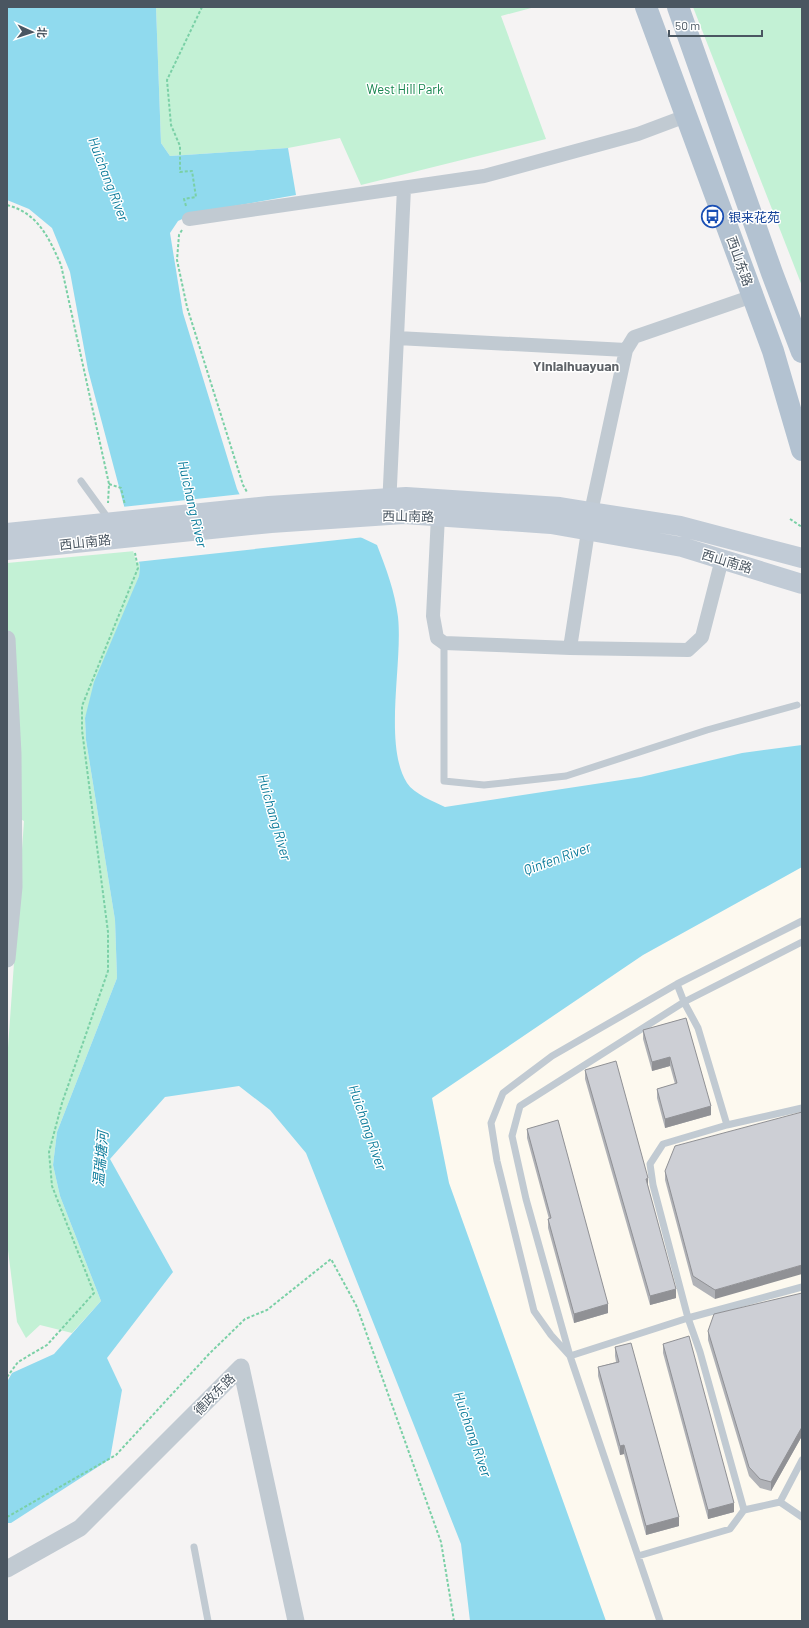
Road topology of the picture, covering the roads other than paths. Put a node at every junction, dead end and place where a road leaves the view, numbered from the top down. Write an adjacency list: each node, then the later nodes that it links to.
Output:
1 (646, 7): 3 (main road, 西山东路)
2 (678, 7): 9 (main road, 西山东路)
3 (686, 116): 4 (street); 6 (main road, 西山东路)
4 (404, 188): 5 (street); 7 (street)
5 (189, 219)
6 (753, 296): 8 (street); 10 (main road, 西山东路)
7 (397, 338): 8 (street); 12 (street)
8 (626, 350): 14 (street)
9 (802, 352)
10 (802, 450)
11 (81, 481): 15 (lane)
12 (389, 507): 13 (main road, 西山南路); 14 (main road, 西山南路); 15 (main road, 西山南路)
13 (438, 516): 14 (main road, 西山南路); 22 (street)
14 (589, 521): 18 (main road, 西山南路); 19 (main road, 西山南路); 23 (street)
15 (106, 525): 16 (main road, 西山南路); 17 (main road, 西山南路)
16 (7, 533)
17 (7, 550)
18 (802, 558)
19 (722, 559): 20 (main road, 西山南路); 23 (street)
20 (802, 584)
21 (7, 639): 27 (street)
22 (444, 643): 23 (street); 24 (lane)
23 (570, 648)
24 (798, 705)
25 (802, 921): 28 (lane)
26 (802, 942): 29 (lane)
27 (7, 959)
28 (677, 984): 29 (lane); 34 (lane)
29 (684, 1002): 31 (lane); 34 (lane)
30 (802, 1108): 31 (lane)
31 (727, 1125): 33 (lane)
32 (802, 1287): 33 (lane)
33 (688, 1318): 34 (lane); 37 (lane)
34 (570, 1356): 40 (lane)
35 (802, 1460): 36 (lane)
36 (780, 1502): 37 (lane); 38 (lane)
37 (744, 1510): 40 (lane)
38 (802, 1517)
39 (194, 1547): 42 (lane)
40 (638, 1556): 44 (lane)
41 (7, 1569): 43 (street, 德政东路)
42 (208, 1621)
43 (296, 1621)
44 (660, 1621)

